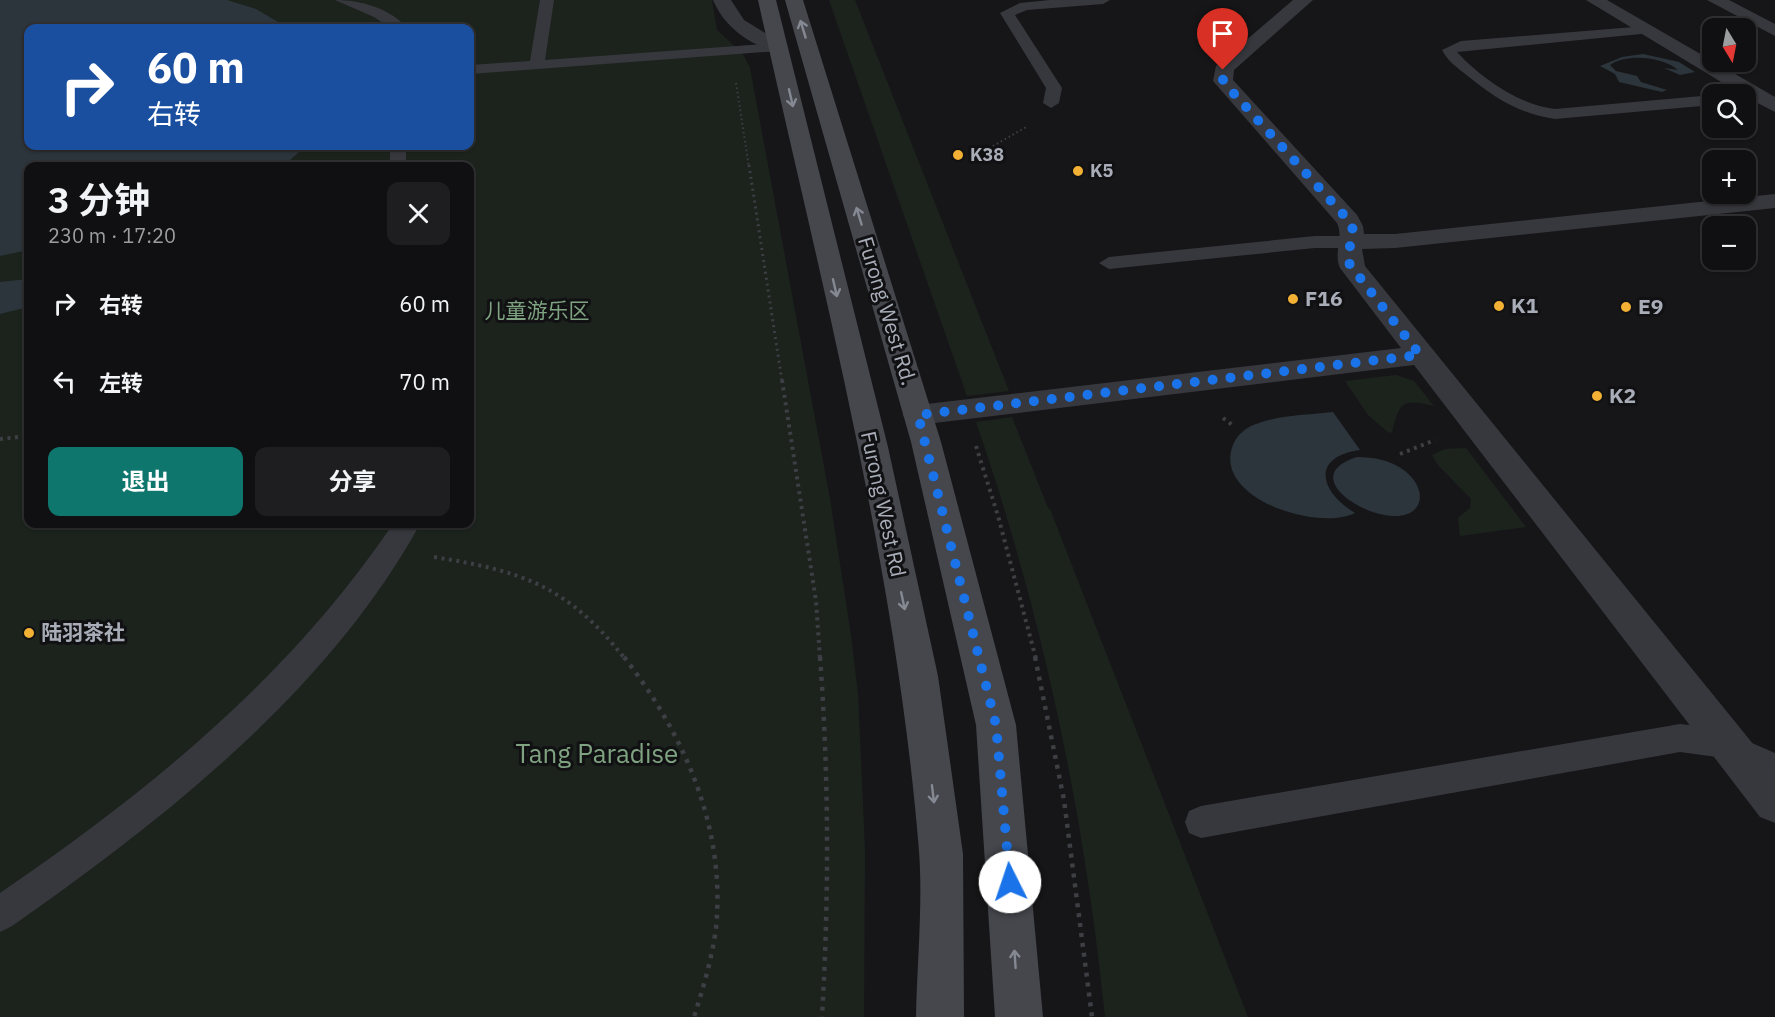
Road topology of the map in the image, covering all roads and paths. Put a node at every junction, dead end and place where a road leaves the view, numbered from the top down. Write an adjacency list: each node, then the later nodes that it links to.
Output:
1 (342, 0): 10 (lane)
2 (547, 0): 14 (lane)
3 (722, 0): 13 (street)
4 (767, 0): 13 (main road, Furong West Rd)
5 (794, 0): 24 (main road, Furong West Rd., one-way to 5)
6 (1103, 0): 19 (lane)
7 (1304, 0): 21 (street)
8 (1595, 0): 11 (street)
9 (1716, 0): 12 (street)
10 (394, 24)
11 (1646, 30): 17 (street); 18 (lane)
12 (1775, 31)
13 (779, 47): 14 (lane); 36 (main road, Furong West Rd, one-way to 36)
14 (537, 65): 15 (lane)
15 (474, 70)
16 (736, 81): 35 (path)
17 (1760, 100)
18 (1702, 101)
19 (1051, 103)
20 (1775, 201): 21 (street)
21 (1351, 242): 22 (lane); 23 (street)
22 (1109, 263)
23 (1420, 355): 24 (street); 29 (street)
24 (918, 415): 37 (main road, Furong West Rd., one-way to 24)
25 (24, 436): 26 (path)
26 (0, 439)
27 (404, 528): 28 (lane)
28 (390, 551): 33 (lane); 34 (path)
29 (1733, 748): 30 (lane); 31 (street); 32 (lane)
30 (1775, 768)
31 (1775, 803)
32 (1201, 822)
33 (0, 914)
34 (694, 1017)
35 (822, 1017)
36 (940, 1017)
37 (1019, 1017)

